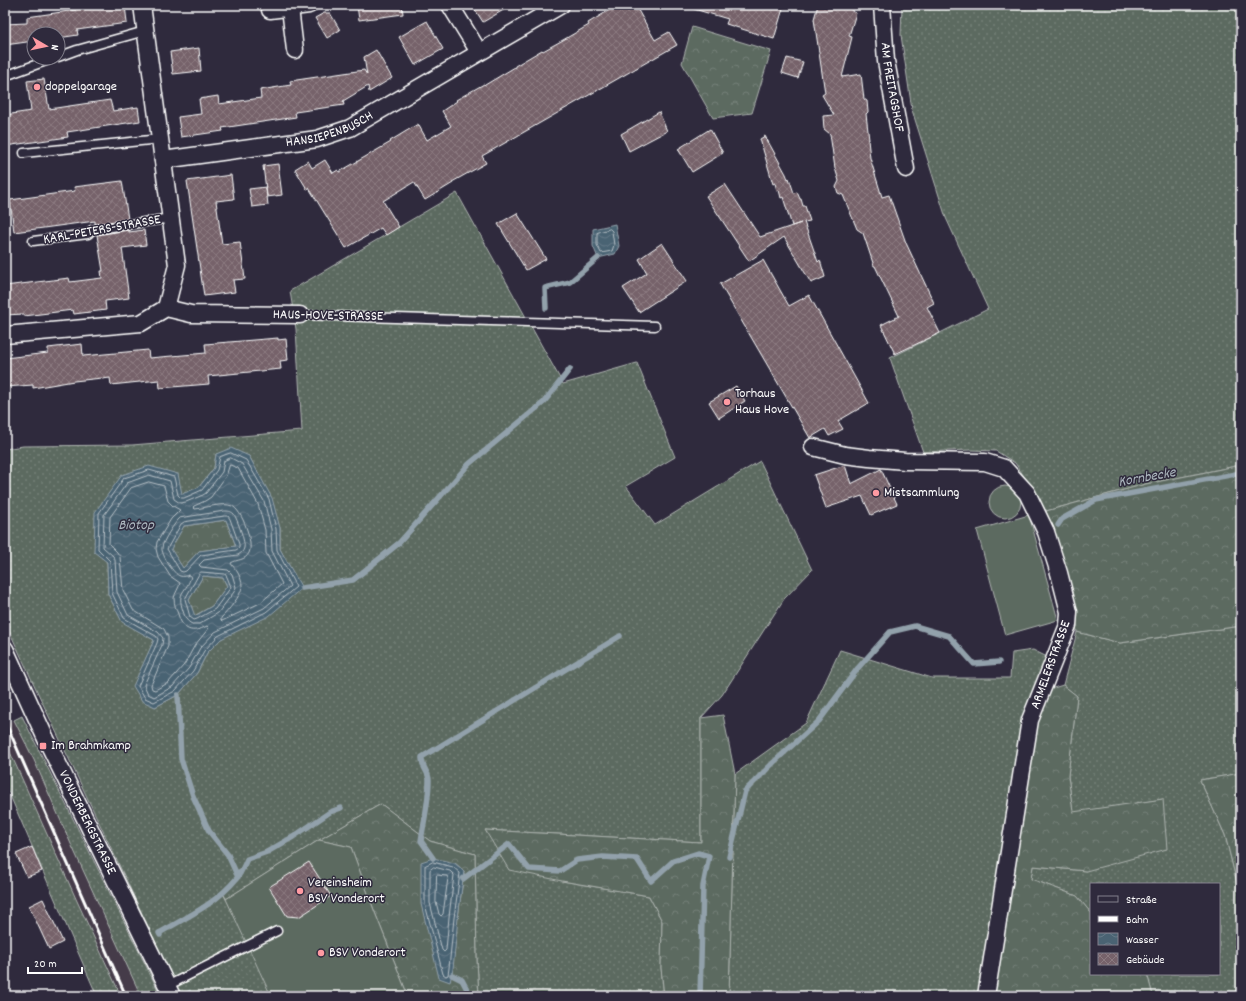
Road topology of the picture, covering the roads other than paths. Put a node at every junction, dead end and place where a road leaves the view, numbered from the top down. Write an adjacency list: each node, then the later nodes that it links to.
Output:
1 (142, 5): 8 (street, KARL-PETERS-STRASSE)
2 (309, 5): 6 (street)
3 (450, 5): 10 (street)
4 (561, 5): 10 (street, HANSIEPENBUSCH)
5 (882, 5): 17 (street, AM FREITAGSHOF)
6 (290, 8): 7 (street); 9 (street)
7 (270, 10)
8 (145, 31): 11 (lane); 14 (street, KARL-PETERS-STRASSE)
9 (295, 50)
10 (479, 52): 16 (street, HANSIEPENBUSCH)
11 (66, 54)
12 (32, 66): 13 (lane)
13 (5, 76)
14 (160, 139): 15 (lane); 16 (street, KARL-PETERS-STRASSE)
15 (24, 153)
16 (163, 160): 18 (street, KARL-PETERS-STRASSE)
17 (906, 169)
18 (171, 218): 19 (lane, KARL-PETERS-STRASSE); 20 (street, KARL-PETERS-STRASSE)
19 (33, 241)
20 (166, 308): 21 (street, HAUS-HOVE-STRASSE); 23 (street)
21 (300, 315): 22 (lane, HAUS-HOVE-STRASSE)
22 (655, 326)
23 (5, 335)
24 (813, 447): 28 (street, ARMELERSTRASSE)
25 (5, 649): 27 (street, VONDERBERGSTRASSE)
26 (277, 931): 27 (lane)
27 (169, 991)
28 (986, 996)

